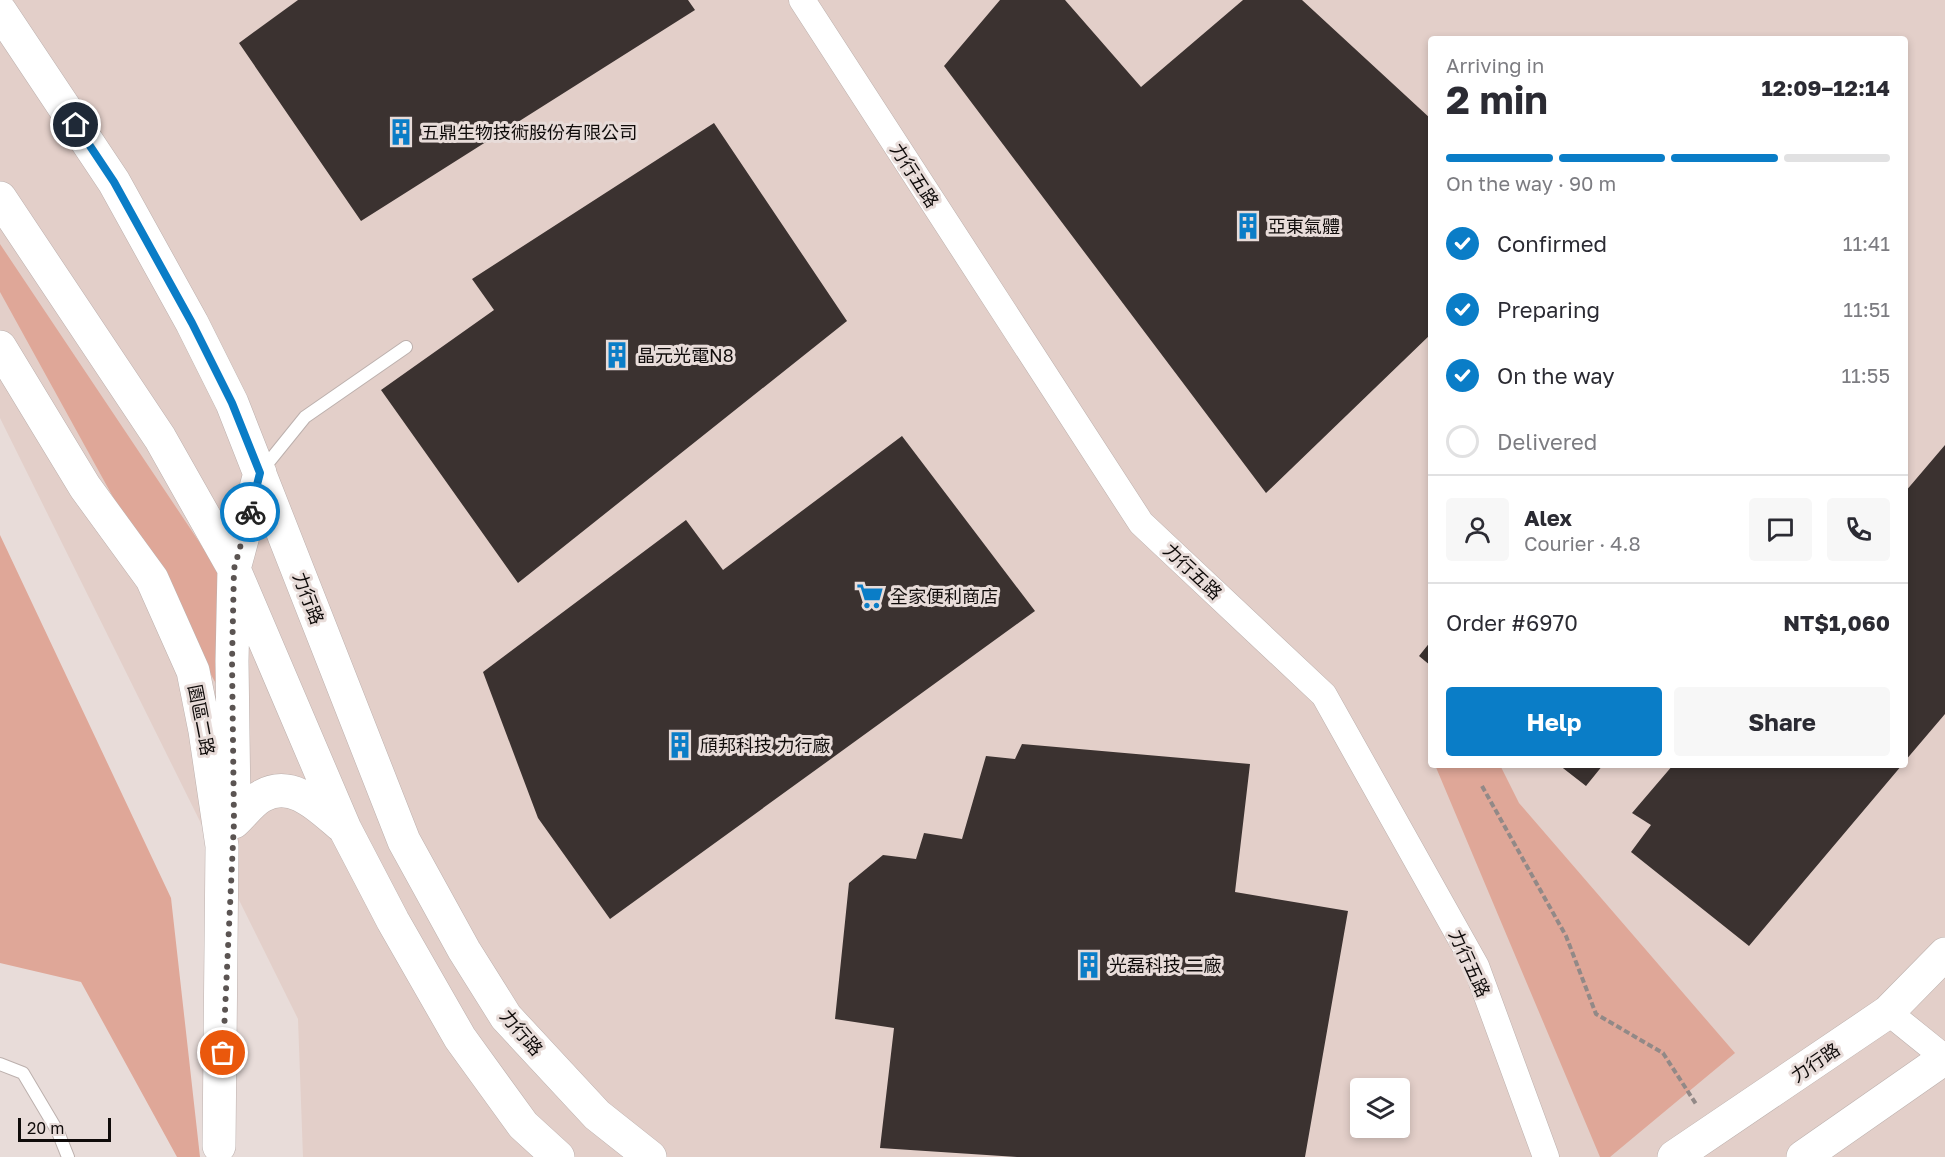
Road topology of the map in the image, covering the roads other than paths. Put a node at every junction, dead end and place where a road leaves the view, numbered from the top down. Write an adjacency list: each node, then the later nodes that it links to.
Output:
1 (802, 0): 18 (street, 力行五路)
2 (0, 10): 6 (street, 力行路)
3 (0, 198): 7 (street)
4 (0, 346): 14 (street, 園區二路)
5 (406, 347): 6 (lane)
6 (260, 473): 7 (street, 園區二路); 17 (street, 力行路)
7 (234, 569): 8 (street, 園區二路); 9 (street)
8 (234, 822): 9 (street); 14 (street, 園區二路)
9 (345, 829): 16 (street)
10 (1945, 954): 11 (street, 力行路)
11 (1888, 1012): 12 (street); 19 (street, 力行路)
12 (1945, 1058): 20 (street)
13 (0, 1064): 15 (lane)
14 (219, 1151)
15 (69, 1157)
16 (558, 1157)
17 (650, 1157)
18 (1546, 1157)
19 (1674, 1157)
20 (1803, 1157)

